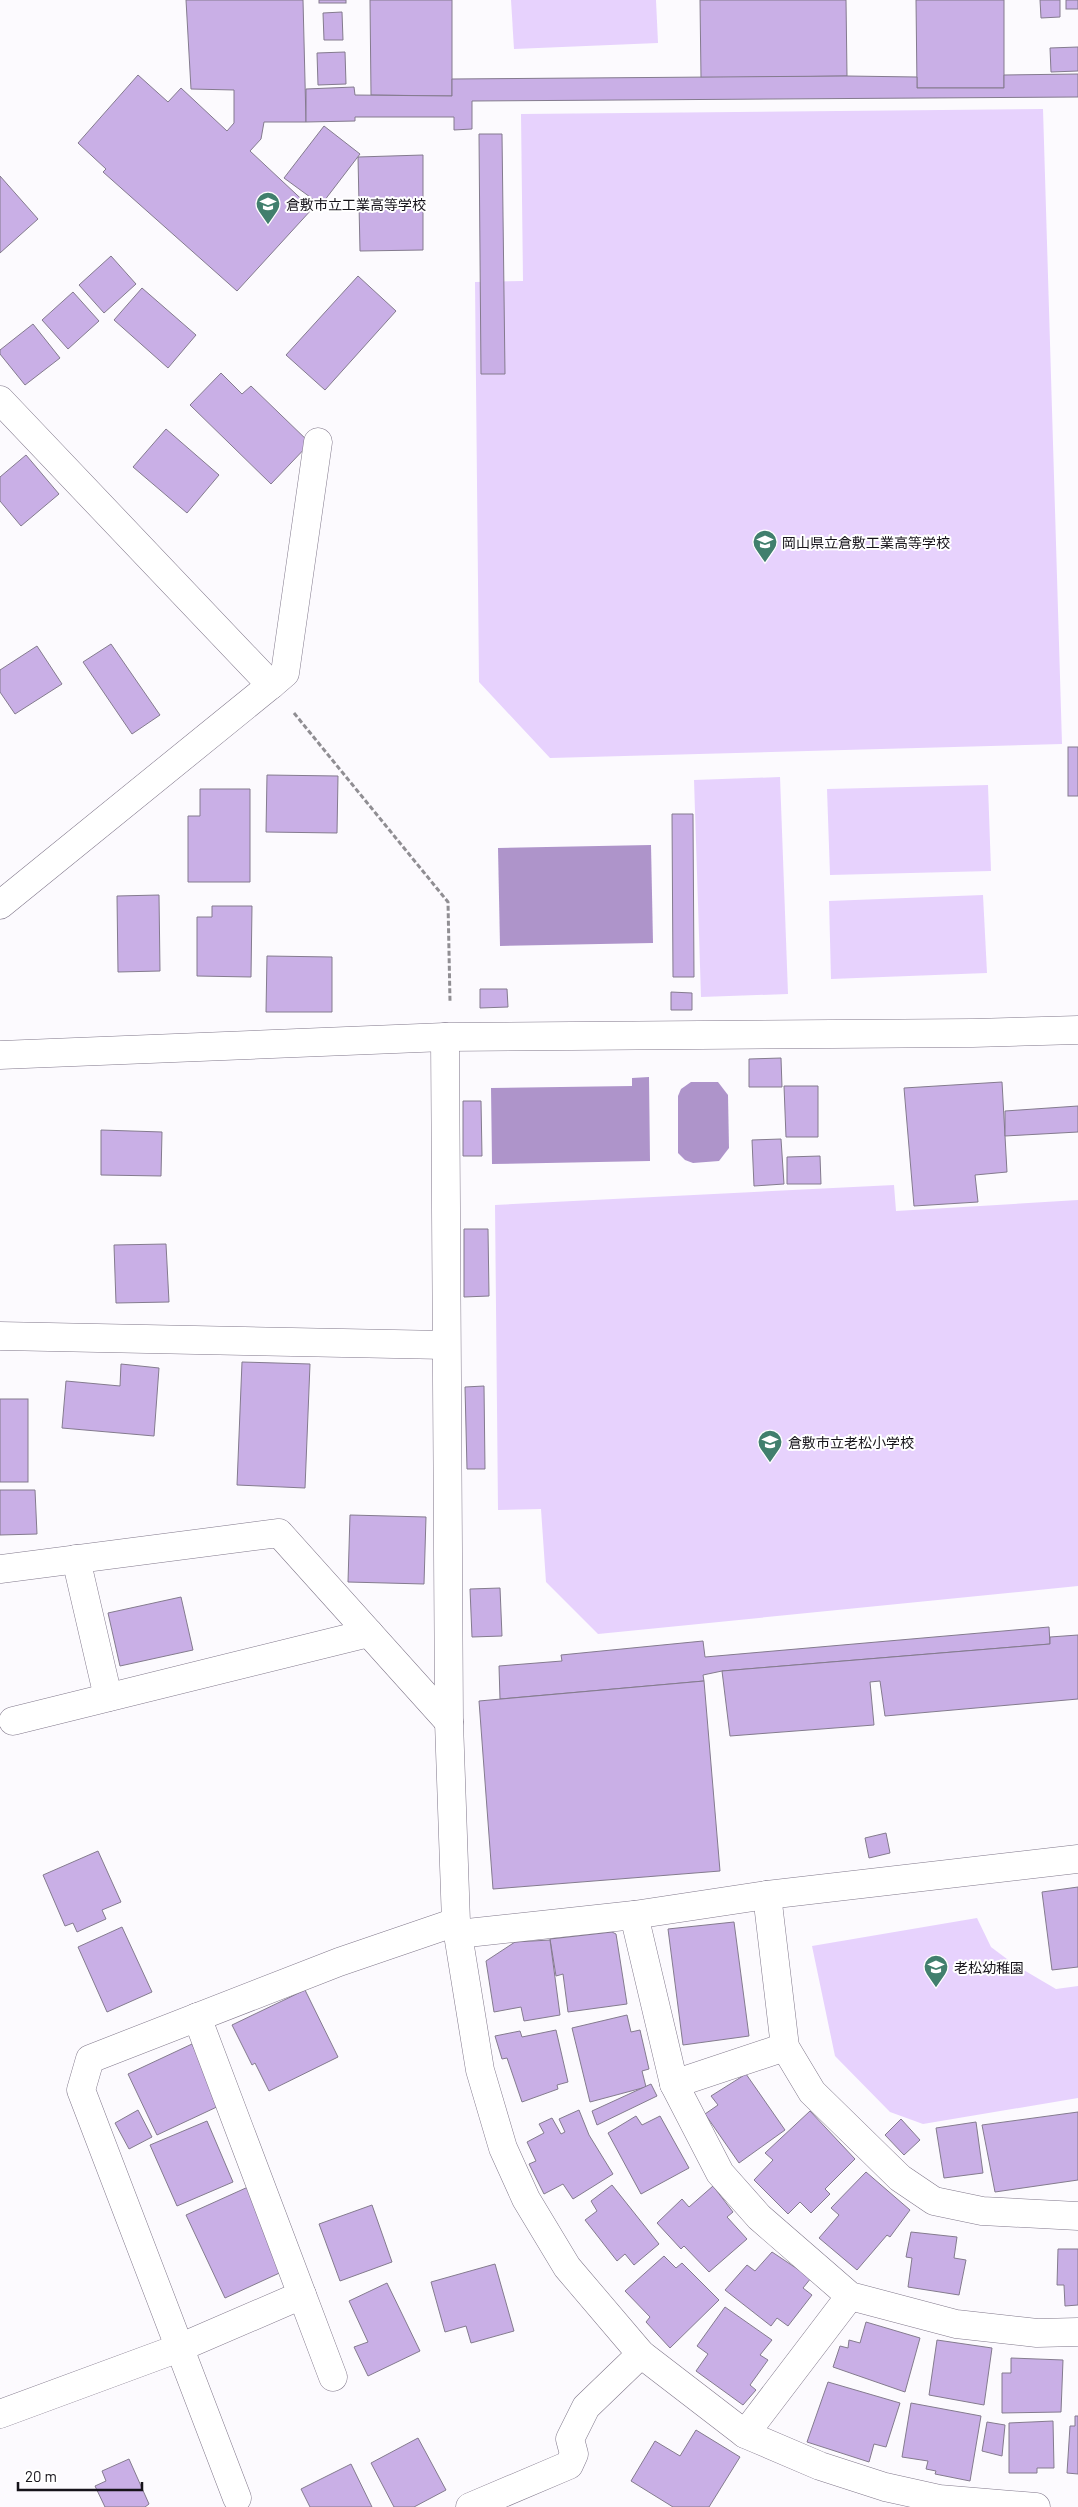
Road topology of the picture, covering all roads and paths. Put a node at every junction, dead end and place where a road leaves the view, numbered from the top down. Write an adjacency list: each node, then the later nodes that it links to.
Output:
1 (0, 400): 3 (street)
2 (318, 442): 3 (street)
3 (271, 685): 4 (street); 6 (path)
4 (0, 905)
5 (1078, 1030): 6 (street)
6 (448, 1037): 7 (street); 9 (street)
7 (0, 1055)
8 (0, 1336): 9 (street)
9 (445, 1345): 15 (street)
10 (76, 1559): 11 (street); 12 (street); 13 (street)
11 (0, 1569)
12 (369, 1633): 13 (street); 15 (street)
13 (108, 1697): 14 (street)
14 (13, 1721)
15 (449, 1722): 19 (street)
16 (1078, 1859): 17 (street)
17 (767, 1895): 18 (street); 21 (street)
18 (634, 1915): 19 (street); 22 (street)
19 (457, 1928): 20 (street); 28 (street)
20 (198, 2017): 24 (street); 27 (street)
21 (785, 2047): 22 (street); 23 (street)
22 (674, 2084): 25 (street)
23 (1078, 2216)
24 (302, 2295): 27 (street); 29 (street)
25 (850, 2296): 26 (street); 31 (street)
26 (1078, 2332)
27 (179, 2348): 30 (street); 32 (street)
28 (641, 2354): 31 (street); 34 (street)
29 (333, 2377)
30 (0, 2414)
31 (746, 2434): 33 (street)
32 (236, 2498)
33 (941, 2503): 35 (street)
34 (470, 2507)
35 (1036, 2507)

